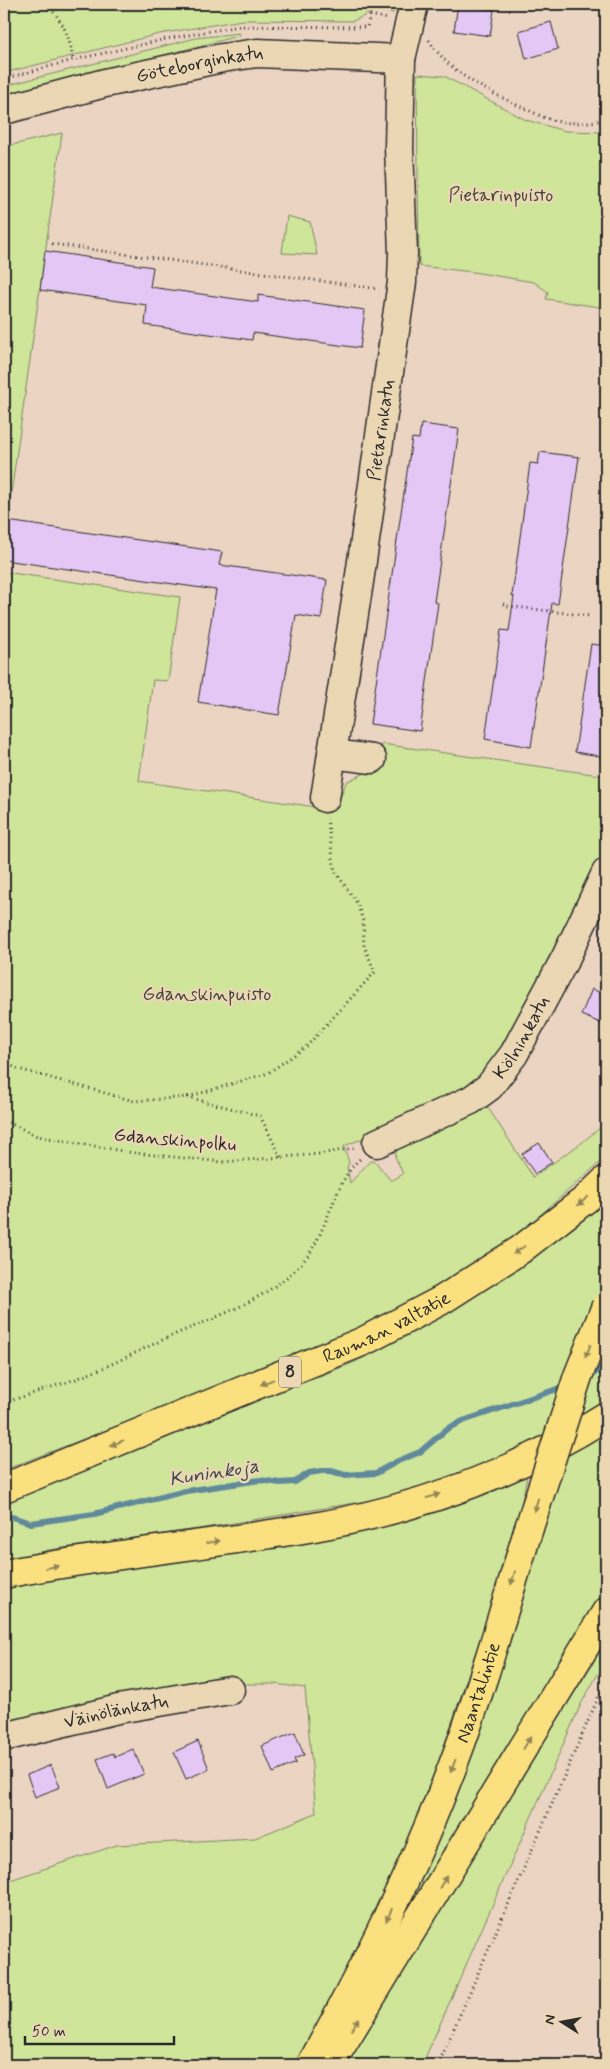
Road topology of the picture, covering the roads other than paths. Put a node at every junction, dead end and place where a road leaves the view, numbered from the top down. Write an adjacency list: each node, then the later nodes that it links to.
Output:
1 (414, 4): 2 (street, Pietarinkatu)
2 (401, 59): 3 (street, Göteborginkatu); 4 (street, Pietarinkatu)
3 (4, 110)
4 (332, 754): 5 (street); 6 (street, Pietarinkatu)
5 (372, 759)
6 (325, 798)
7 (606, 873): 8 (street, Kölninkatu)
8 (378, 1143)
9 (606, 1180): 12 (main road, Rauman valtatie / 8, one-way to 12)
10 (606, 1305): 17 (main road, Naantalintie, one-way to 17, bridge)
11 (606, 1416): 13 (main road, one-way to 11)
12 (4, 1488)
13 (4, 1574)
14 (606, 1612): 18 (main road, one-way to 14)
15 (230, 1690): 16 (street, Väinölänkatu)
16 (4, 1737)
17 (311, 2065)
18 (329, 2065)

